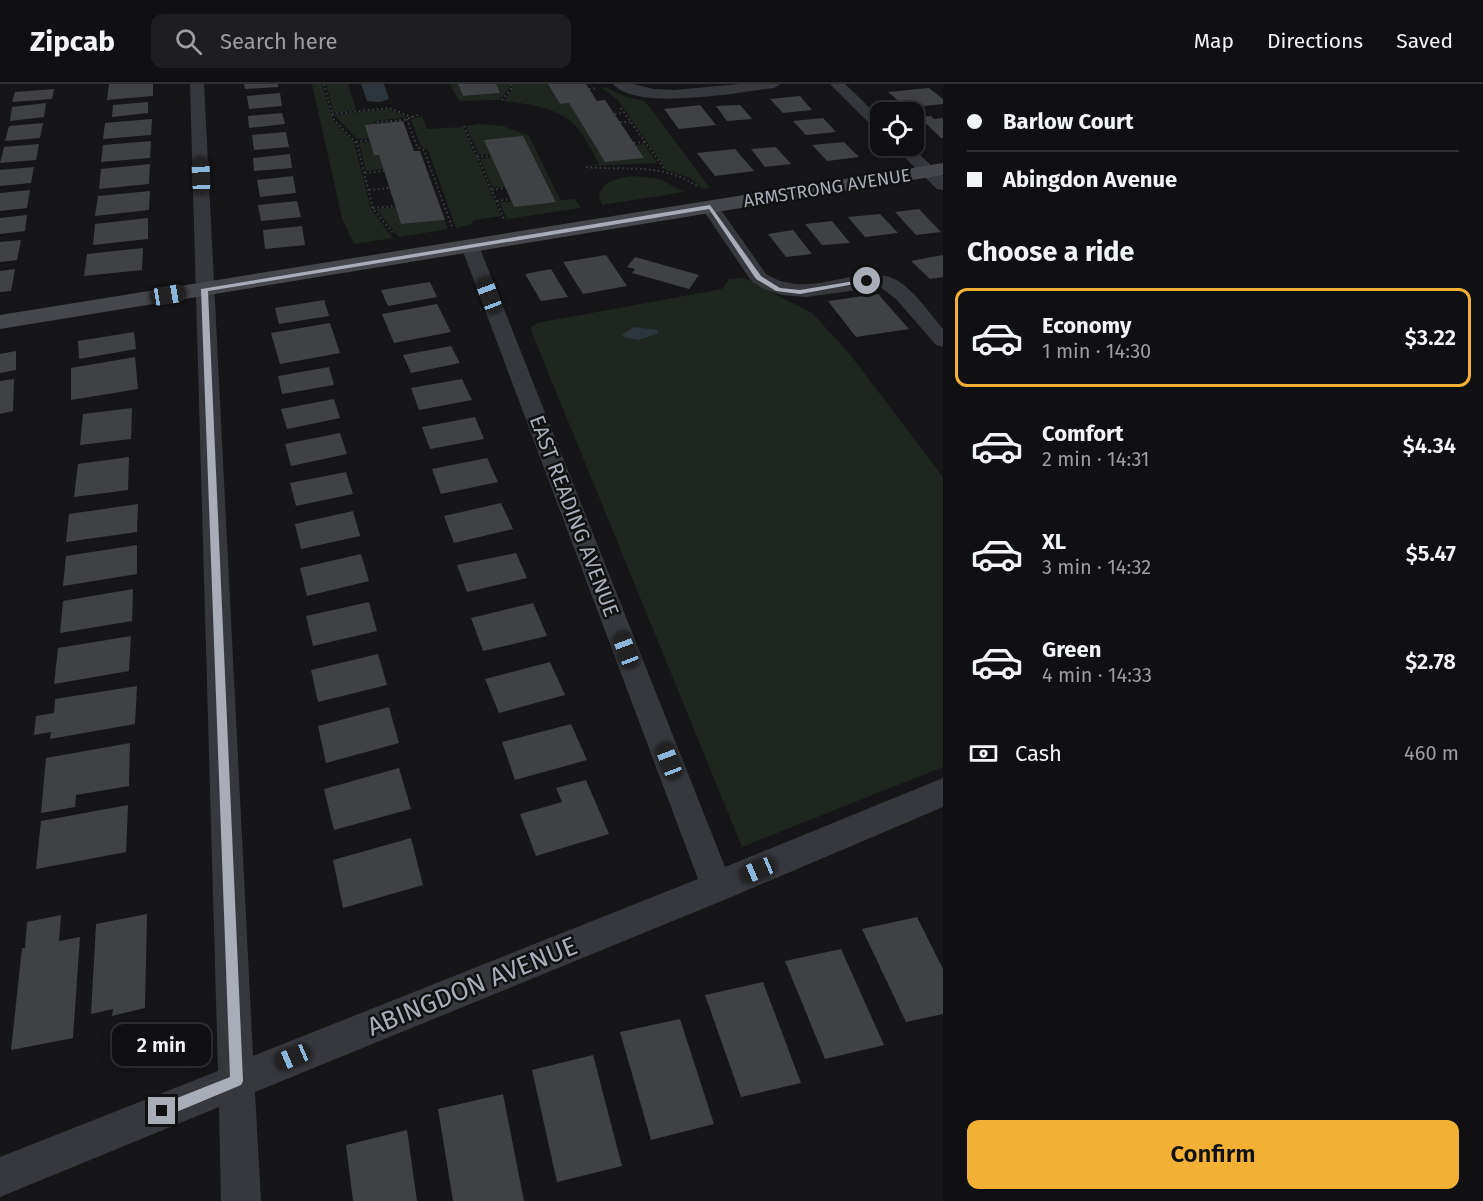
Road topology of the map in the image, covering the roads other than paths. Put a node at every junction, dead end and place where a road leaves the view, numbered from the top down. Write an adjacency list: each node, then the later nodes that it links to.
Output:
1 (197, 84): 10 (street)
2 (620, 84): 3 (street)
3 (774, 84)
4 (837, 84): 5 (street)
5 (870, 116)
6 (914, 156): 7 (street)
7 (938, 175): 8 (street, ARMSTRONG AVENUE)
8 (706, 199): 9 (street, ARMSTRONG AVENUE); 12 (street)
9 (461, 238): 10 (street, ARMSTRONG AVENUE); 14 (street, EAST READING AVENUE)
10 (205, 289): 11 (street, ARMSTRONG AVENUE); 15 (street)
11 (0, 322)
12 (943, 342)
13 (943, 792): 14 (street, ABINGDON AVENUE)
14 (717, 887): 15 (street, ABINGDON AVENUE)
15 (237, 1081): 16 (street, ABINGDON AVENUE); 17 (street)
16 (0, 1177)
17 (241, 1201)

